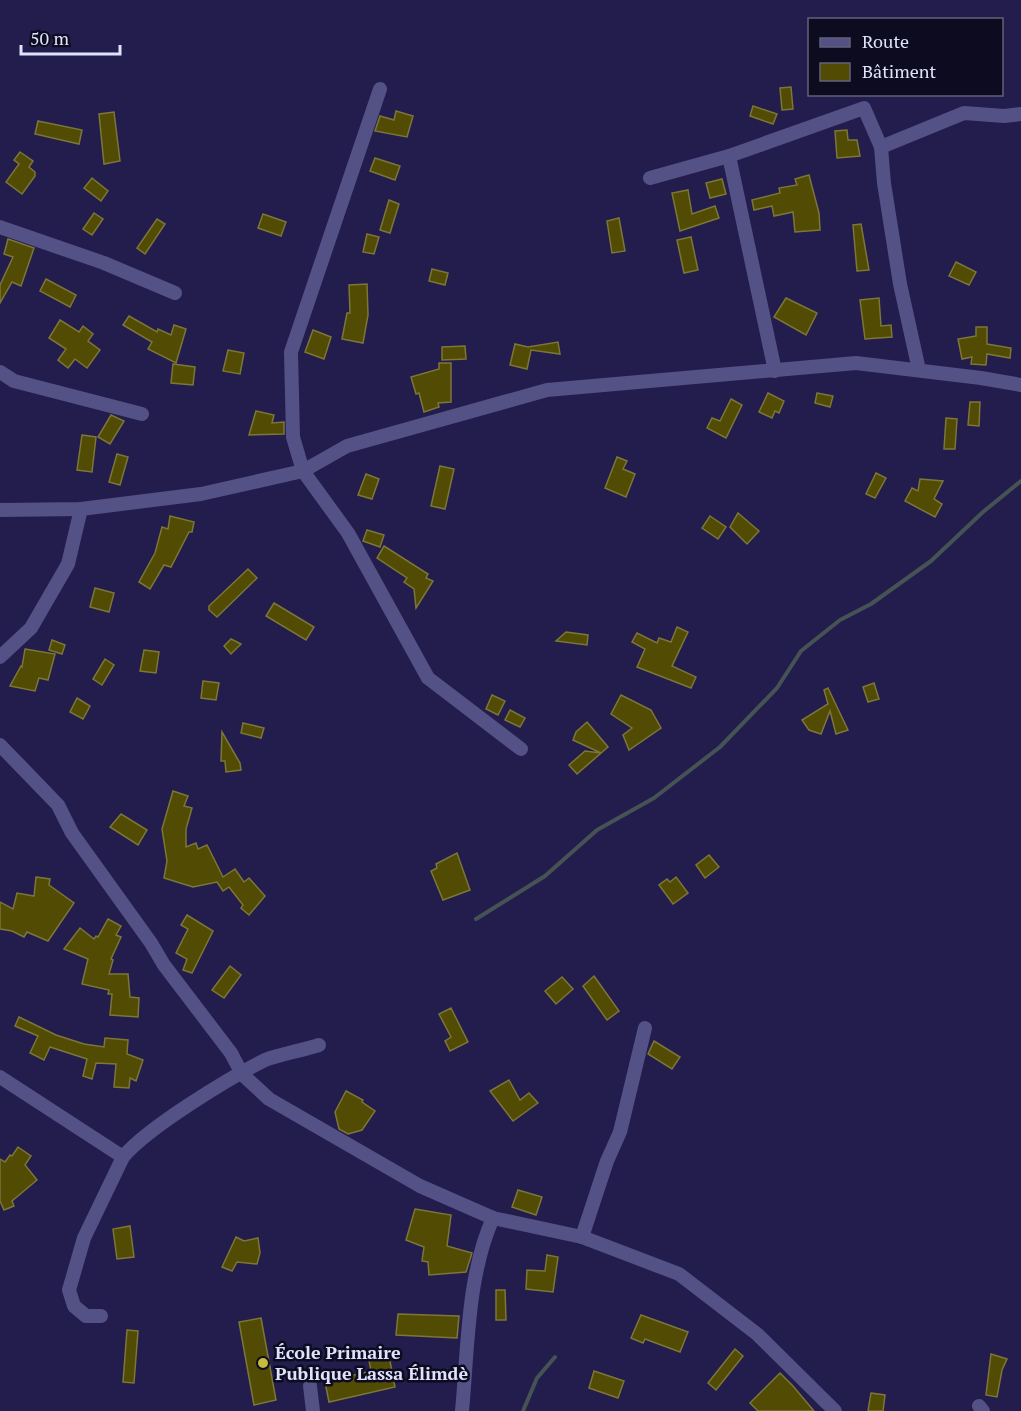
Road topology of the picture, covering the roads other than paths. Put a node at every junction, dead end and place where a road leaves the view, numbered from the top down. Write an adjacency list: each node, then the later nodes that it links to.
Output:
1 (380, 89): 13 (street)
2 (1021, 114): 3 (street)
3 (880, 147): 4 (street); 8 (street)
4 (729, 156): 5 (street); 9 (street)
5 (650, 178)
6 (0, 227): 7 (street)
7 (175, 293)
8 (918, 370): 9 (street); 11 (street)
9 (776, 371): 13 (street)
10 (0, 372): 12 (street)
11 (1021, 385)
12 (142, 414)
13 (303, 471): 14 (street); 18 (street)
14 (81, 509): 15 (street); 16 (street)
15 (0, 510)
16 (0, 657)
17 (0, 745): 21 (street)
18 (521, 749)
19 (645, 1028): 25 (street)
20 (319, 1045): 21 (street)
21 (242, 1074): 23 (street); 24 (street)
22 (0, 1077): 23 (street)
23 (123, 1157): 26 (street)
24 (494, 1218): 25 (street); 29 (street)
25 (582, 1237): 30 (street)
26 (101, 1316)
27 (310, 1386): 28 (street)
28 (313, 1411)
29 (462, 1411)
30 (836, 1411)

